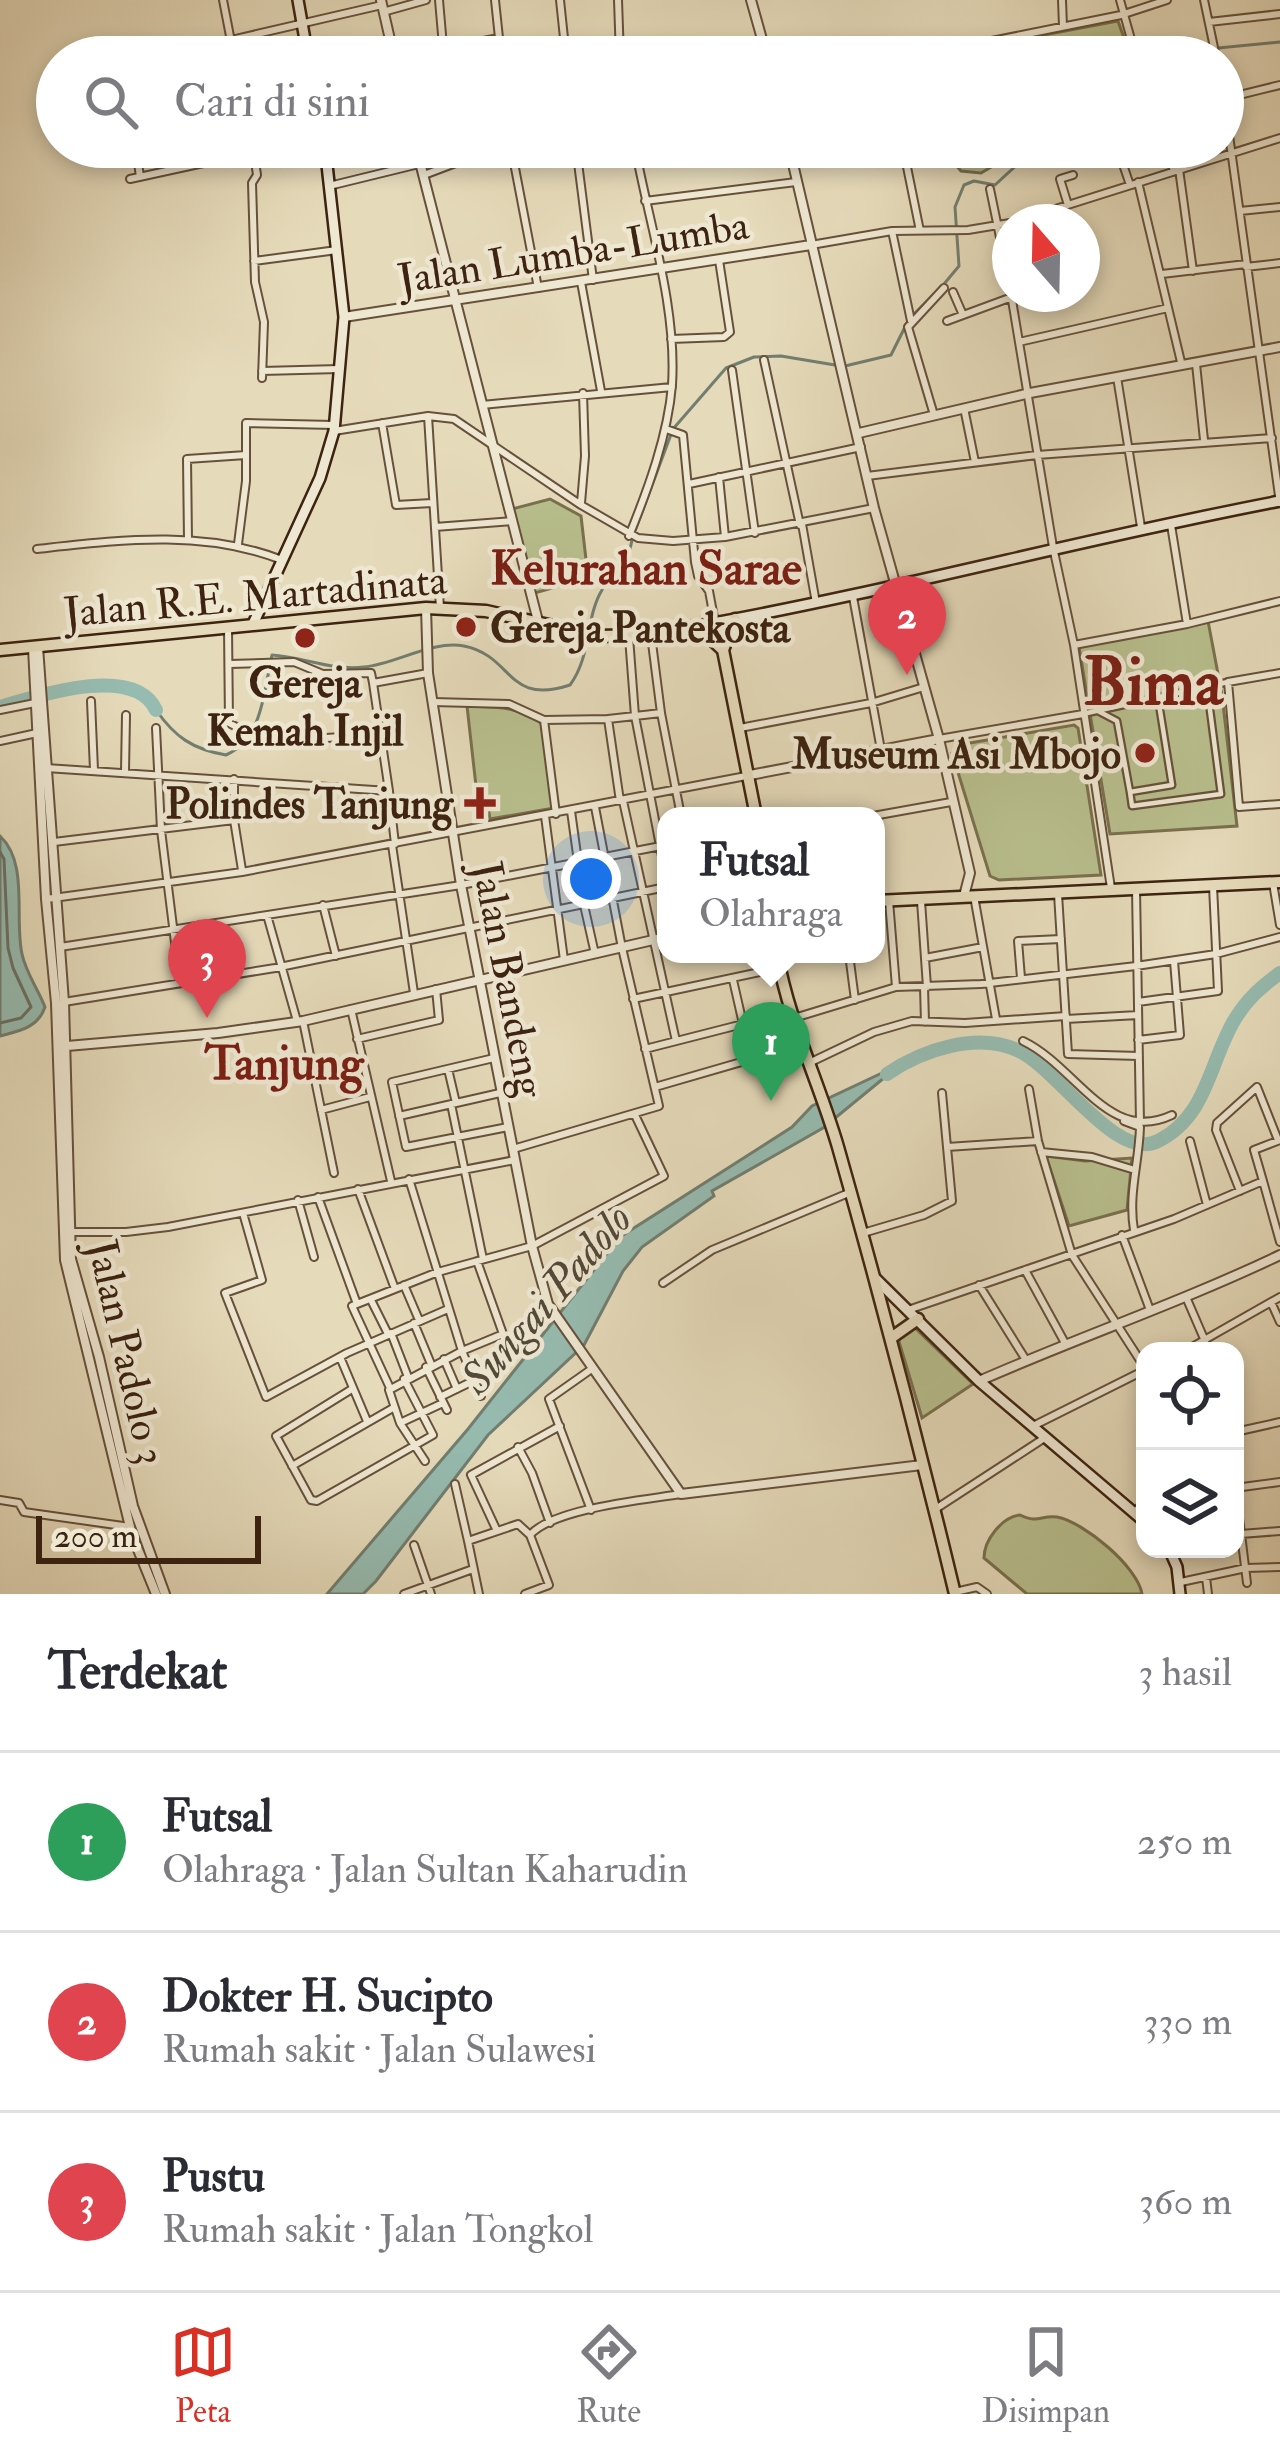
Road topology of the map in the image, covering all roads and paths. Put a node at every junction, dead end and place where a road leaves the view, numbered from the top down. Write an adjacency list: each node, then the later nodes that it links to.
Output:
1 (223, 0): 19 (street)
2 (298, 0): 17 (main road)
3 (426, 0): 13 (street)
4 (439, 0): 23 (street)
5 (495, 0): 24 (street)
6 (560, 0): 25 (street)
7 (618, 0): 26 (street)
8 (751, 0): 27 (street)
9 (1062, 0): 18 (street)
10 (1120, 0): 15 (street)
11 (1167, 0): 15 (street)
12 (1204, 0): 16 (street)
13 (382, 6): 17 (street); 22 (street)
14 (1280, 14): 16 (street)
15 (1121, 15): 18 (street); 29 (street)
16 (1209, 22): 30 (street)
17 (302, 25): 20 (street); 21 (main road)
18 (1063, 26): 28 (street)
19 (230, 36)
20 (250, 36)
21 (304, 36)
22 (391, 36)
23 (442, 36)
24 (499, 36)
25 (564, 36)
26 (619, 36)
27 (760, 36)
28 (1014, 36)
29 (1128, 36)
30 (1212, 36)
31 (1280, 86): 32 (street)
32 (1244, 92)
33 (1280, 138): 34 (street)
34 (1244, 149)
35 (135, 168): 36 (street)
36 (176, 168)
37 (254, 168): 69 (street)
38 (327, 168): 55 (main road)
39 (404, 168): 55 (street)
40 (422, 168): 51 (street)
41 (442, 168): 51 (street)
42 (515, 168): 77 (street)
43 (580, 168): 75 (street)
44 (639, 168): 57 (street)
45 (794, 168): 53 (street)
46 (907, 168): 65 (street)
47 (1127, 168): 54 (street)
48 (1183, 168): 50 (street)
49 (1235, 168): 62 (street)
50 (1177, 170): 54 (street); 73 (street)
51 (424, 175): 78 (street)
52 (1073, 175): 59 (street)
53 (797, 182): 57 (street); 66 (street)
54 (1134, 183): 60 (street); 74 (street)
55 (329, 186): 67 (main road)
56 (990, 189): 58 (street)
57 (645, 201): 72 (street)
58 (993, 204)
59 (1068, 204)
60 (1071, 204)
61 (1280, 207): 62 (street)
62 (1240, 211): 71 (street)
63 (992, 228): 65 (street)
64 (892, 231): 65 (street); 66 (street); 85 (street)
65 (920, 231)
66 (812, 245): 68 (street, Jalan Lumba-Lumba); 107 (street)
67 (337, 250): 69 (street); 83 (main road)
68 (719, 260): 72 (street, Jalan Lumba-Lumba); 86 (street)
69 (254, 261): 93 (street)
70 (1280, 263): 71 (street)
71 (1246, 266): 73 (street); 89 (street)
72 (659, 270): 75 (street, Jalan Lumba-Lumba); 86 (street)
73 (1193, 271): 74 (street)
74 (1162, 274): 80 (street)
75 (593, 280): 76 (street, Jalan Lumba-Lumba)
76 (581, 281): 77 (street, Jalan Lumba-Lumba); 97 (street)
77 (538, 288): 78 (street, Jalan Lumba-Lumba)
78 (455, 300): 83 (street, Jalan Lumba-Lumba); 100 (street)
79 (992, 302): 82 (street)
80 (1170, 308): 87 (street); 92 (street)
81 (1014, 312): 87 (street)
82 (963, 315): 84 (street); 85 (street)
83 (344, 317): 93 (main road)
84 (946, 321)
85 (912, 323): 102 (street)
86 (670, 339): 96 (street)
87 (1019, 342): 99 (street)
88 (1280, 347): 89 (street)
89 (1261, 350): 91 (street); 108 (street)
90 (764, 360): 115 (street)
91 (1196, 360): 92 (street); 109 (street)
92 (1181, 362): 95 (street)
93 (339, 369): 105 (main road)
94 (732, 370): 117 (street)
95 (1117, 375): 99 (street); 110 (street)
96 (672, 387): 97 (street); 106 (street)
97 (601, 391): 98 (street)
98 (583, 393): 100 (street); 123 (street)
99 (1030, 393): 101 (street); 113 (street)
100 (482, 405): 111 (street)
101 (964, 408): 102 (street); 116 (street)
102 (934, 415): 107 (street)
103 (428, 416): 104 (street); 111 (street); 122 (street)
104 (382, 423): 105 (street); 122 (street)
105 (334, 428): 114 (street); 138 (main road)
106 (673, 432): 120 (street); 131 (street)
107 (859, 433): 112 (street)
108 (1272, 438): 109 (street); 121 (street)
109 (1204, 442): 110 (street)
110 (1129, 446): 113 (street); 129 (street)
111 (494, 447): 123 (street); 125 (street)
112 (861, 447): 115 (street); 118 (street)
113 (1037, 454): 116 (street); 136 (street)
114 (246, 455): 133 (street); 135 (street)
115 (787, 462): 117 (street); 127 (street)
116 (975, 462): 118 (street)
117 (748, 470): 119 (street); 130 (street)
118 (867, 476): 124 (street)
119 (719, 477): 120 (street); 132 (street)
120 (687, 484): 134 (street)
121 (1280, 502): 126 (main road)
122 (434, 503): 128 (street)
123 (581, 505): 131 (street)
124 (874, 508): 127 (street); 139 (street)
125 (514, 520): 128 (street); 146 (street)
126 (1170, 522): 129 (main road); 149 (street)
127 (801, 525): 130 (street); 142 (street)
128 (435, 527): 144 (street)
129 (1142, 527): 136 (main road)
130 (754, 532): 132 (street)
131 (632, 537): 134 (street)
132 (725, 537): 134 (street)
133 (188, 539): 135 (street); 137 (street)
134 (693, 541): 147 (street)
135 (238, 544): 138 (street)
136 (1053, 547): 139 (main road); 154 (street)
137 (37, 549)
138 (282, 560): 148 (main road)
139 (896, 584): 140 (main road); 163 (street)
140 (853, 597): 142 (main road); 169 (street)
141 (1280, 601): 149 (street)
142 (817, 604): 145 (main road)
143 (426, 608): 144 (highway, Jalan R.E. Martadinata); 148 (highway, Jalan R.E. Martadinata); 159 (street, Jalan Bandeng)
144 (440, 608): 146 (highway, Jalan R.E. Martadinata)
145 (735, 619): 147 (main road); 157 (highway)
146 (538, 621): 153 (highway, Jalan R.E. Martadinata)
147 (715, 623): 150 (main road)
148 (253, 624): 151 (highway, Jalan R.E. Martadinata)
149 (1187, 624): 154 (street)
150 (697, 626): 152 (highway, Jalan R.E. Martadinata); 157 (highway)
151 (228, 627): 155 (highway, Jalan R.E. Martadinata); 158 (street)
152 (651, 635): 153 (highway, Jalan R.E. Martadinata); 171 (street)
153 (629, 637): 175 (street)
154 (1074, 644): 173 (street)
155 (36, 647): 156 (highway, Jalan R.E. Martadinata); 166 (street)
156 (0, 650)
157 (723, 650): 179 (highway)
158 (230, 664): 162 (street); 181 (street)
159 (428, 673): 162 (street); 168 (street, Jalan Bandeng)
160 (1280, 673): 161 (street)
161 (1228, 682): 164 (street); 197 (street)
162 (373, 683): 181 (street)
163 (925, 687): 169 (street); 182 (street)
164 (1207, 687): 165 (street); 193 (street)
165 (1158, 698): 172 (street); 193 (street)
166 (38, 701): 170 (street); 180 (street); 185 (street)
167 (91, 701): 186 (street)
168 (433, 702): 177 (street); 208 (street, Jalan Bandeng)
169 (871, 704): 179 (street); 184 (street)
170 (0, 710)
171 (662, 712): 175 (street); 192 (street)
172 (1098, 712): 173 (street); 193 (street)
173 (1083, 714): 182 (street); 223 (street)
174 (126, 716): 187 (street)
175 (635, 716): 176 (street); 194 (street)
176 (608, 719): 177 (street); 195 (street)
177 (544, 720): 202 (street)
178 (156, 728): 188 (street)
179 (740, 728): 189 (highway)
180 (37, 733): 183 (street); 229 (street)
181 (380, 733): 191 (street)
182 (939, 739): 184 (street); 196 (street)
183 (0, 741)
184 (881, 750): 189 (street)
185 (46, 768): 186 (street); 209 (street)
186 (94, 770): 187 (street)
187 (125, 772): 188 (street)
188 (156, 773): 190 (street); 207 (street)
189 (750, 776): 192 (street); 200 (highway)
190 (234, 779): 191 (street); 205 (street)
191 (389, 791): 210 (street)
192 (677, 791): 194 (street); 199 (street)
193 (1130, 792)
194 (649, 796): 195 (street); 206 (street)
195 (622, 802): 198 (street); 212 (street)
196 (951, 802): 203 (street); 217 (street)
197 (1280, 804)
198 (596, 807): 201 (street); 213 (street)
199 (680, 807)
200 (755, 807)
201 (571, 811): 202 (street); 214 (street)
202 (556, 814): 204 (street)
203 (885, 814)
204 (545, 816): 208 (street); 215 (street)
205 (234, 820): 207 (street); 216 (street)
206 (657, 826)
207 (160, 830): 209 (street); 218 (street)
208 (452, 833): 210 (street); 220 (street, Jalan Bandeng)
209 (52, 843): 229 (street)
210 (394, 844): 216 (street); 226 (street)
211 (657, 846): 212 (street)
212 (633, 851): 213 (street); 227 (street)
213 (604, 856): 214 (street); 231 (street)
214 (577, 862): 215 (street); 234 (street)
215 (550, 868): 220 (street); 235 (street)
216 (242, 872): 218 (street)
217 (970, 873): 228 (street); 228 (street)
218 (168, 882): 229 (street); 240 (street)
219 (1277, 882): 221 (highway); 238 (street)
220 (460, 885): 226 (street); 239 (street, Jalan Bandeng)
221 (1213, 886): 224 (highway); 250 (street)
222 (657, 889): 227 (street)
223 (1112, 889): 224 (highway); 225 (highway)
224 (1136, 889): 260 (street)
225 (1058, 890): 228 (highway); 242 (street)
226 (401, 892): 233 (street); 244 (street)
227 (641, 893): 231 (street); 245 (street)
228 (974, 896): 230 (highway); 247 (street)
229 (51, 898): 246 (street); 290 (street)
230 (920, 898): 232 (highway); 252 (street)
231 (613, 899): 234 (street); 248 (street)
232 (885, 901)
233 (323, 905): 236 (street); 251 (street)
234 (584, 905): 235 (street); 249 (street)
235 (555, 911): 239 (street); 253 (street)
236 (267, 915): 240 (street); 259 (street)
237 (885, 920): 269 (street)
238 (1280, 925)
239 (470, 930): 244 (street); 264 (street, Jalan Bandeng)
240 (173, 932): 246 (street); 266 (street)
241 (1280, 938): 250 (street)
242 (1061, 939): 262 (street); 265 (street)
243 (657, 940): 245 (street)
244 (408, 941): 251 (street); 271 (street)
245 (652, 941): 248 (street); 255 (street)
246 (60, 946): 276 (street)
247 (983, 946): 252 (street); 267 (street)
248 (622, 948): 249 (street); 274 (street)
249 (595, 954): 253 (street)
250 (1216, 954): 254 (street); 273 (street)
251 (336, 956): 259 (street)
252 (925, 958): 268 (street)
253 (564, 960): 264 (street)
254 (1174, 961): 260 (street); 273 (street)
255 (657, 963)
256 (657, 963): 272 (street)
257 (778, 963): 261 (highway)
258 (850, 963): 275 (street)
259 (283, 966): 266 (street); 283 (street)
260 (1136, 966): 262 (street); 277 (street)
261 (779, 968): 263 (street); 281 (highway)
262 (1064, 975): 265 (street); 280 (street)
263 (732, 978): 272 (street); 287 (street)
264 (480, 980): 270 (street); 293 (street, Jalan Bandeng)
265 (1021, 980): 267 (street)
266 (180, 983): 276 (street)
267 (990, 983): 268 (street); 282 (street)
268 (926, 987): 269 (street); 284 (street)
269 (896, 988): 275 (street)
270 (436, 989): 271 (street); 285 (street)
271 (415, 993): 278 (street)
272 (664, 993): 274 (street); 287 (street)
273 (1176, 998): 277 (street); 286 (street)
274 (633, 999): 291 (street)
275 (855, 1000): 281 (street)
276 (64, 1002): 290 (street)
277 (1138, 1002): 279 (street)
278 (351, 1009): 283 (street); 285 (street)
279 (1138, 1015): 280 (street); 286 (street)
280 (1066, 1017): 282 (street); 292 (street)
281 (792, 1019): 289 (highway)
282 (996, 1019): 284 (street)
283 (300, 1021): 290 (street); 302 (street)
284 (925, 1022): 294 (street)
285 (357, 1039): 300 (street)
286 (1138, 1040): 292 (street)
287 (676, 1041): 291 (street)
288 (1023, 1041): 306 (street)
289 (800, 1045): 294 (highway); 296 (street)
290 (62, 1046): 327 (street, Jalan Padolo 3)
291 (645, 1049): 296 (street)
292 (1138, 1056): 306 (street)
293 (494, 1058): 295 (street); 298 (street, Jalan Bandeng)
294 (807, 1064): 323 (highway)
295 (448, 1069): 301 (street); 305 (street)
296 (655, 1088): 303 (street)
297 (1029, 1088): 310 (street)
298 (500, 1093): 301 (street); 307 (street, Jalan Bandeng)
299 (942, 1093): 312 (street)
300 (371, 1097): 302 (street); 320 (street)
301 (454, 1103): 305 (street); 308 (street)
302 (321, 1110): 317 (street)
303 (635, 1115): 314 (street); 334 (street)
304 (1172, 1115): 306 (street)
305 (399, 1116): 308 (street)
306 (1140, 1126): 316 (street)
307 (508, 1127): 308 (street); 314 (street, Jalan Bandeng)
308 (460, 1137): 315 (street)
309 (1279, 1140): 319 (street); 322 (street)
310 (1038, 1141): 312 (street); 313 (street)
311 (1190, 1141): 326 (street)
312 (947, 1147): 331 (street)
313 (1042, 1152): 316 (street); 335 (street)
314 (514, 1154): 315 (street); 334 (street, Jalan Bandeng)
315 (464, 1168): 318 (street); 339 (street)
316 (1135, 1170): 329 (street)
317 (334, 1173)
318 (409, 1179): 320 (street); 341 (street)
319 (1263, 1181): 322 (street); 333 (street)
320 (391, 1182): 321 (street)
321 (358, 1189): 324 (street); 345 (street)
322 (1240, 1191): 326 (street)
323 (851, 1192): 331 (highway); 343 (street)
324 (318, 1197): 325 (street); 350 (street)
325 (298, 1200): 328 (street); 337 (street)
326 (1207, 1205): 329 (street)
327 (64, 1211): 330 (street, Jalan Padolo 3); 338 (street, Jalan Padolo 3)
328 (243, 1213): 330 (street); 364 (street)
329 (1134, 1230): 332 (street)
330 (69, 1232): 338 (street, Jalan Padolo 3)
331 (863, 1233): 342 (highway)
332 (1122, 1235): 335 (street); 352 (street)
333 (1280, 1241)
334 (532, 1246): 339 (street); 368 (street, Jalan Bandeng)
335 (1072, 1255): 340 (street); 356 (street)
336 (1280, 1255): 347 (street)
337 (314, 1257)
338 (68, 1259): 377 (street, Jalan Padolo 3)
339 (480, 1260): 341 (street); 362 (street)
340 (1025, 1270): 344 (street); 361 (street)
341 (438, 1272): 345 (street); 351 (street)
342 (876, 1279): 353 (main road); 358 (highway)
343 (662, 1283)
344 (980, 1286): 353 (street); 366 (street)
345 (400, 1287): 346 (street); 354 (street)
346 (370, 1298): 350 (street); 357 (street)
347 (1186, 1298): 352 (street); 359 (street)
348 (1280, 1298): 349 (street)
349 (1271, 1302): 355 (street); 359 (street)
350 (357, 1304): 360 (street)
351 (448, 1309): 354 (street); 362 (street)
352 (1150, 1310): 356 (street)
353 (913, 1315): 358 (highway); 371 (main road)
354 (417, 1322): 357 (street); 367 (street)
355 (1280, 1322)
356 (1117, 1324): 361 (street); 363 (street)
357 (389, 1334): 360 (street); 370 (street)
358 (891, 1338): 391 (highway)
359 (1205, 1340)
360 (369, 1343): 364 (street); 373 (street)
361 (1064, 1343): 366 (street)
362 (463, 1352): 365 (street); 372 (street)
363 (1136, 1355)
364 (340, 1357): 374 (street)
365 (444, 1360): 367 (street); 375 (street)
366 (1026, 1360): 371 (street)
367 (429, 1366): 370 (street); 378 (street)
368 (593, 1368): 384 (street); 396 (street)
369 (1136, 1374): 385 (street)
370 (406, 1378): 373 (street); 380 (street)
371 (980, 1381): 385 (main road)
372 (472, 1382): 375 (street); 376 (street)
373 (390, 1388): 379 (street)
374 (352, 1389): 381 (street); 392 (street)
375 (457, 1389): 378 (street)
376 (481, 1396)
377 (104, 1401): 402 (street, Jalan Padolo 3); 420 (street, Jalan Padolo 3)
378 (444, 1403): 380 (street)
379 (393, 1408): 381 (street); 383 (street)
380 (422, 1413): 383 (street); 388 (street)
381 (367, 1420): 392 (street)
382 (1280, 1422): 386 (street)
383 (400, 1423): 388 (street)
384 (560, 1426): 389 (street); 398 (street)
385 (1033, 1426): 387 (main road)
386 (1244, 1430)
387 (1046, 1438): 399 (street); 400 (main road)
388 (412, 1445): 390 (street); 392 (street)
389 (518, 1447): 401 (street); 403 (street)
390 (424, 1461)
391 (922, 1466): 396 (street); 399 (highway)
392 (292, 1467)
393 (1280, 1482): 395 (street)
394 (455, 1484): 407 (street)
395 (1244, 1487)
396 (681, 1494): 398 (street)
397 (0, 1501): 402 (street)
398 (591, 1510): 401 (street)
399 (934, 1510): 419 (highway)
400 (1134, 1513)
401 (550, 1523): 406 (street)
402 (130, 1527): 420 (street, Jalan Padolo 3)
403 (496, 1531): 406 (street); 407 (street)
404 (1280, 1531): 405 (street)
405 (1244, 1534)
406 (530, 1535): 418 (street)
407 (468, 1541): 413 (street)
408 (414, 1545): 417 (street)
409 (1176, 1558): 416 (main road)
410 (1244, 1558): 412 (street)
411 (1280, 1567): 412 (street)
412 (1246, 1568): 414 (street); 415 (street)
413 (473, 1569): 417 (street); 422 (street)
414 (1206, 1576): 416 (street); 425 (street)
415 (1247, 1583)
416 (1181, 1588)
417 (429, 1590): 421 (street)
418 (551, 1590): 423 (street)
419 (955, 1593): 424 (street)
420 (160, 1594)
421 (404, 1594)
422 (478, 1594)
423 (525, 1594)
424 (987, 1594)
425 (1208, 1594)

